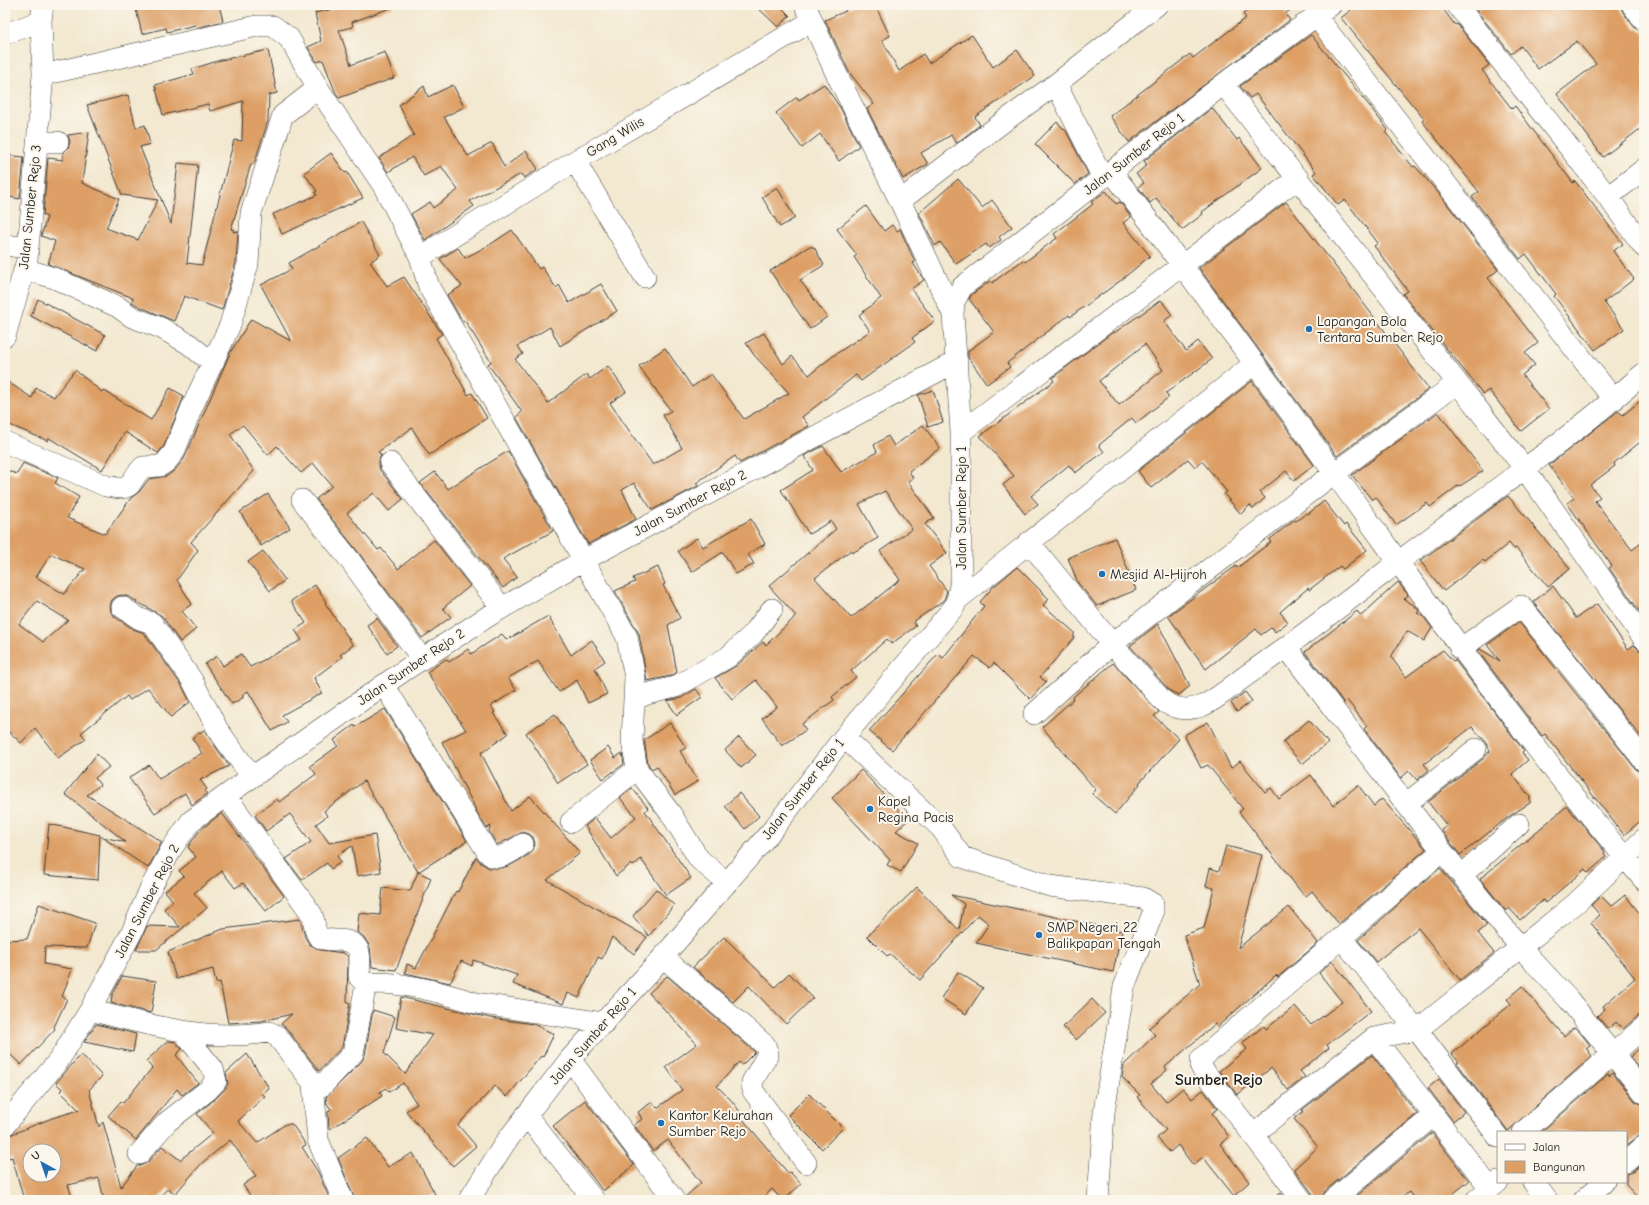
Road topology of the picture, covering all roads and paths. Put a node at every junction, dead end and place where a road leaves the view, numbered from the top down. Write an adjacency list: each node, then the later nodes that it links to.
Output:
1 (1457, 5): 19 (street)
2 (1632, 5): 7 (street)
3 (1149, 7): 10 (street)
4 (1323, 11): 11 (street, Jalan Sumber Rejo 1); 35 (street)
5 (42, 13): 8 (street); 9 (street, Jalan Sumber Rejo 3)
6 (809, 13): 15 (street, Gang Wilis); 20 (street, Jalan Sumber Rejo 1)
7 (1644, 20)
8 (5, 34)
9 (42, 75): 12 (street); 13 (street, Jalan Sumber Rejo 3)
10 (1056, 84): 17 (street); 20 (street)
11 (1224, 85): 17 (street, Jalan Sumber Rejo 1); 18 (street)
12 (318, 88): 24 (street); 30 (street)
13 (37, 142): 14 (street); 23 (street, Jalan Sumber Rejo 3)
14 (58, 142)
15 (575, 161): 24 (street, Gang Wilis); 27 (street)
16 (1644, 169): 19 (street)
17 (1108, 175): 25 (street); 28 (street, Jalan Sumber Rejo 1)
18 (1298, 178): 25 (street); 34 (street)
19 (1608, 197): 22 (street)
20 (900, 201): 28 (street, Jalan Sumber Rejo 1)
21 (5, 245): 23 (street)
22 (1644, 247)
23 (28, 248): 26 (street, Jalan Sumber Rejo 3)
24 (420, 257): 43 (street)
25 (1182, 265): 32 (street); 36 (street)
26 (25, 269): 29 (street, Jalan Sumber Rejo 3); 30 (street)
27 (645, 277)
28 (953, 314): 31 (street, Jalan Sumber Rejo 1)
29 (5, 336)
30 (214, 361): 37 (street)
31 (957, 361): 36 (street, Jalan Sumber Rejo 1); 43 (street, Jalan Sumber Rejo 2)
32 (1255, 363): 40 (street); 42 (street)
33 (1644, 373): 35 (street)
34 (1456, 383): 39 (street); 40 (street)
35 (1614, 400): 39 (street)
36 (961, 432): 45 (street, Jalan Sumber Rejo 1)
37 (5, 442)
38 (390, 463): 47 (street)
39 (1525, 469): 44 (street); 49 (street)
40 (1333, 474): 44 (street); 50 (street)
41 (302, 500): 53 (street)
42 (1029, 542): 45 (street); 50 (street)
43 (582, 561): 47 (street, Jalan Sumber Rejo 2); 55 (street)
44 (1398, 562): 51 (street); 52 (street)
45 (957, 600): 57 (street, Jalan Sumber Rejo 1)
46 (122, 607): 61 (street)
47 (502, 608): 53 (street, Jalan Sumber Rejo 2)
48 (772, 609): 55 (street)
49 (1644, 639)
50 (1112, 644): 51 (street); 56 (street)
51 (1287, 648): 63 (street)
52 (1460, 648): 59 (street); 69 (street)
53 (422, 659): 54 (street, Jalan Sumber Rejo 2)
54 (384, 685): 61 (street, Jalan Sumber Rejo 2); 67 (street)
55 (634, 700): 60 (street)
56 (1034, 714)
57 (844, 736): 72 (street, Jalan Sumber Rejo 1); 104 (street)
58 (1476, 749): 63 (street)
59 (1644, 761)
60 (638, 769): 64 (street); 72 (street)
61 (252, 777): 62 (street, Jalan Sumber Rejo 2)
62 (226, 796): 76 (street); 77 (street, Jalan Sumber Rejo 2)
63 (1406, 803): 68 (street)
64 (570, 822)
65 (1519, 824): 70 (street)
66 (1644, 839): 69 (street)
67 (523, 844)
68 (1442, 851): 70 (street); 73 (street)
69 (1624, 856): 71 (street); 74 (street)
70 (1462, 875): 74 (street)
71 (1644, 880)
72 (727, 883): 75 (street, Jalan Sumber Rejo 1)
73 (1341, 938): 80 (street); 92 (street)
74 (1520, 947): 80 (street); 83 (street)
75 (663, 957): 78 (street, Jalan Sumber Rejo 1); 96 (street)
76 (366, 984): 78 (street); 85 (street)
77 (90, 1010): 81 (street); 89 (street, Jalan Sumber Rejo 2)
78 (604, 1023): 84 (street, Jalan Sumber Rejo 1)
79 (1644, 1027): 83 (street)
80 (1417, 1030): 82 (street); 91 (street)
81 (183, 1032): 85 (street); 94 (street)
82 (1374, 1038): 88 (street); 92 (street)
83 (1613, 1055): 86 (street); 90 (street)
84 (570, 1059): 87 (street, Jalan Sumber Rejo 1); 103 (street)
85 (313, 1085): 100 (street)
86 (1644, 1093)
87 (526, 1115): 101 (street, Jalan Sumber Rejo 1); 102 (street)
88 (1433, 1116): 99 (street); 106 (street)
89 (5, 1125)
90 (1524, 1131)
91 (1497, 1135)
92 (1253, 1136): 105 (street)
93 (1644, 1146): 95 (street)
94 (139, 1154)
95 (1627, 1161)
96 (806, 1163)
97 (1534, 1183): 107 (street)
98 (1603, 1183): 108 (street)
99 (1488, 1190)
100 (343, 1200)
101 (469, 1200)
102 (594, 1200)
103 (674, 1200)
104 (1098, 1200)
105 (1302, 1200)
106 (1333, 1200)
107 (1547, 1200)
108 (1584, 1200)

